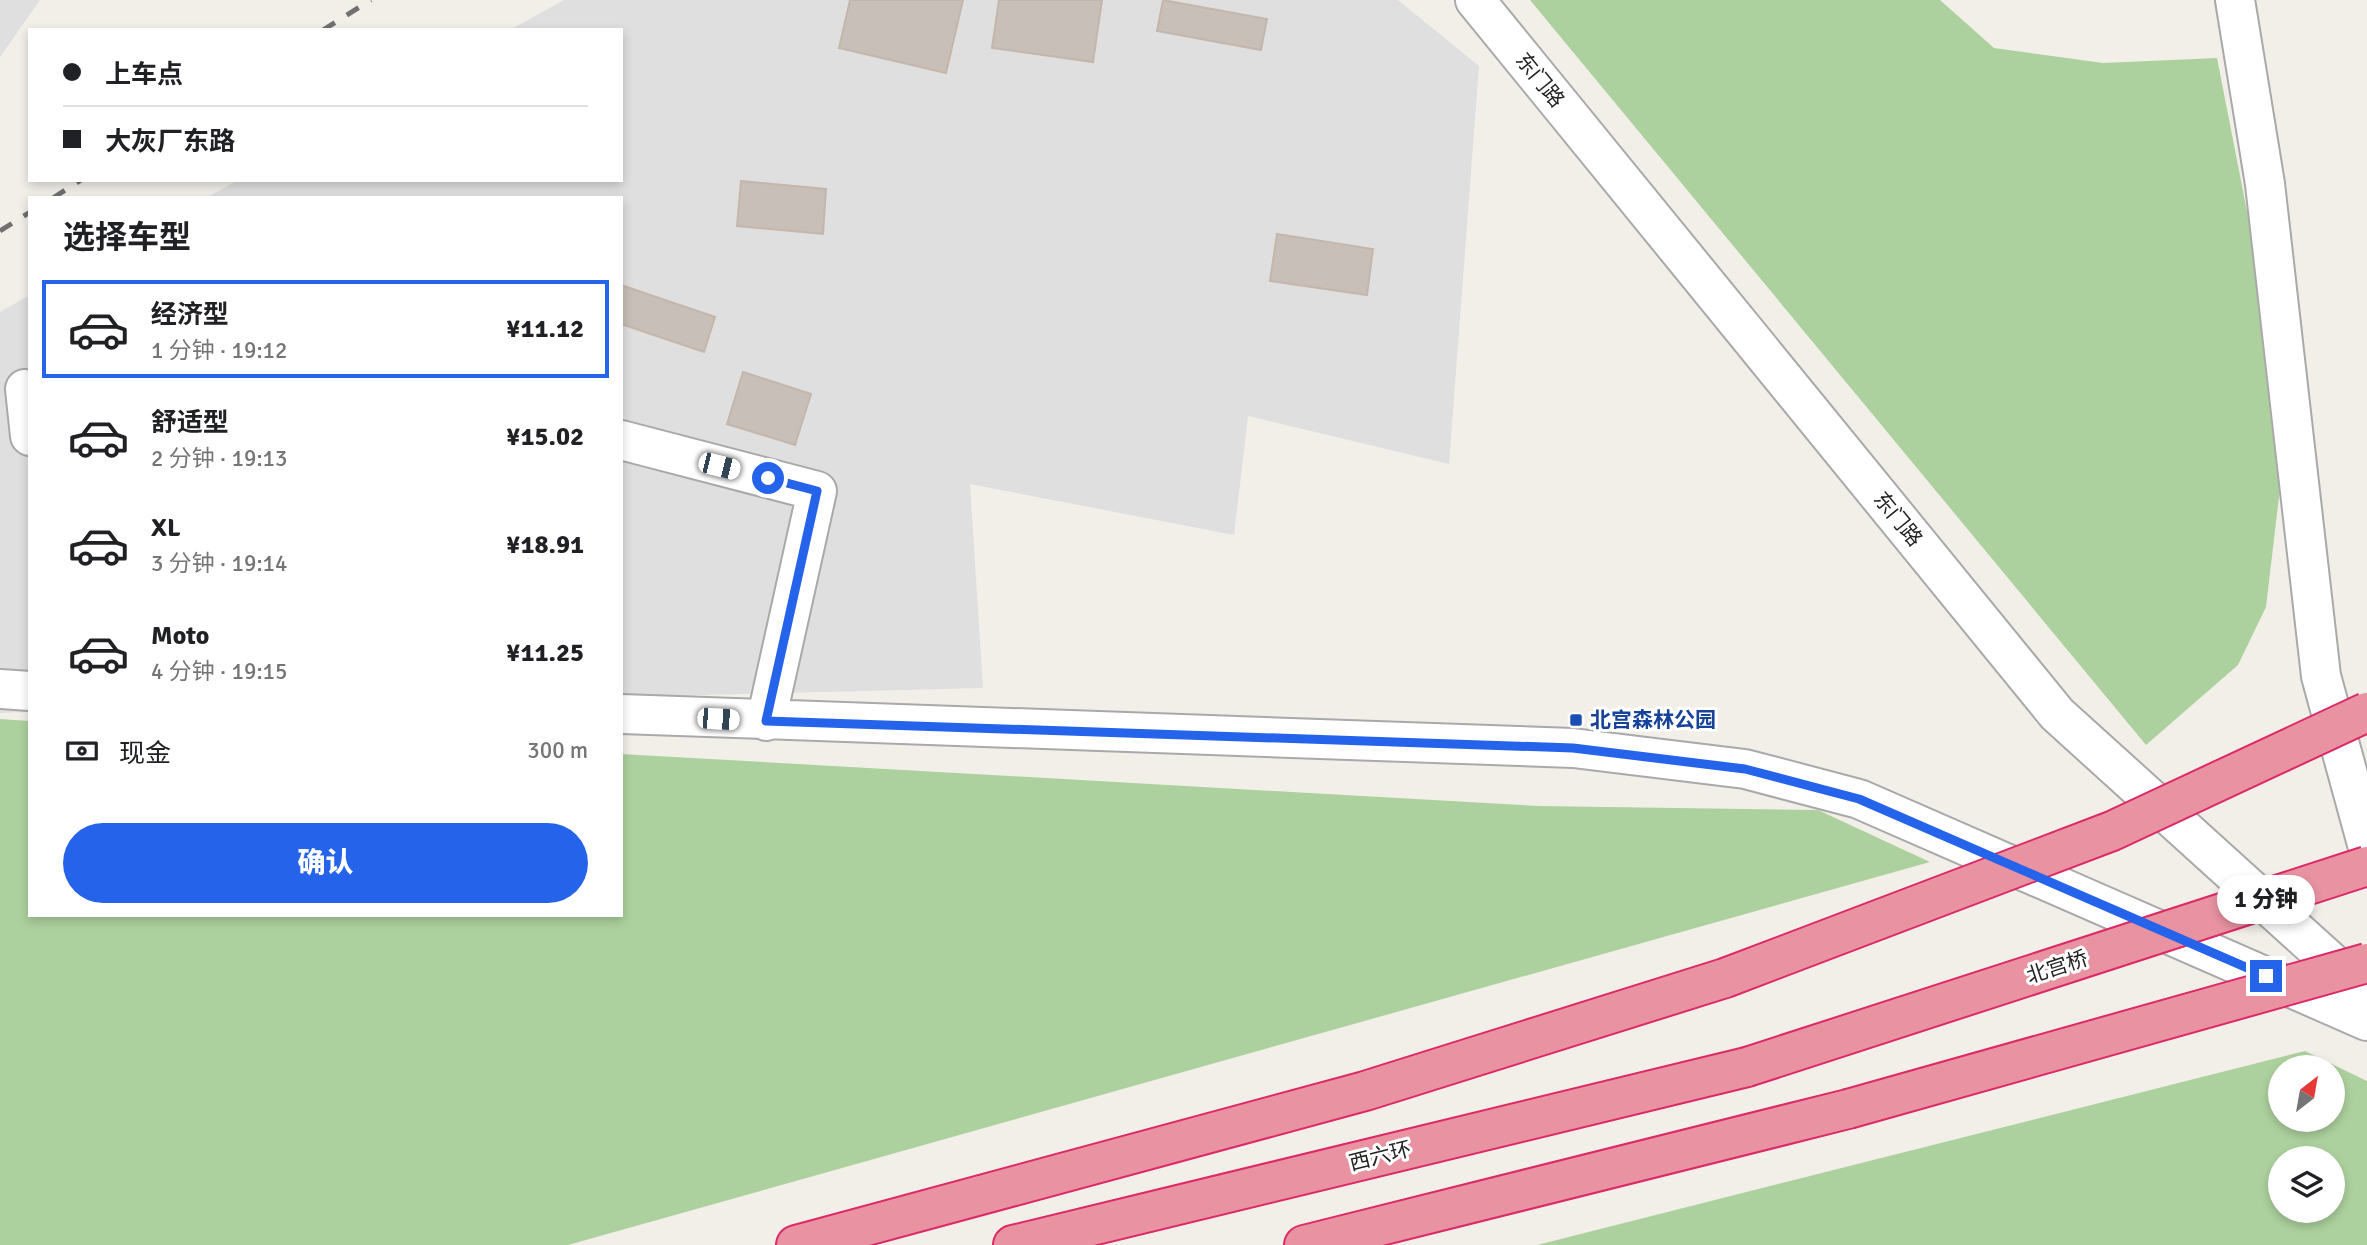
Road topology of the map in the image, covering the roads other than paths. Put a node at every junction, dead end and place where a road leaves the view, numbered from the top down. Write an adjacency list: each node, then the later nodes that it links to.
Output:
1 (1475, 0): 14 (street, 东门路)
2 (2235, 0): 11 (street)
3 (25, 389): 4 (street)
4 (28, 417)
5 (623, 441): 10 (street)
6 (0, 689): 7 (street)
7 (28, 691)
8 (2367, 712): 17 (highway, bridge)
9 (623, 714): 10 (street)
10 (766, 721): 15 (street)
11 (2367, 844)
12 (2367, 866): 16 (highway, 北宫桥, bridge)
13 (2367, 963): 19 (highway, bridge)
14 (2367, 995)
15 (2367, 1021)
16 (1747, 1068): 18 (highway, 西六环)
17 (796, 1245)
18 (1013, 1245)
19 (1304, 1245)

